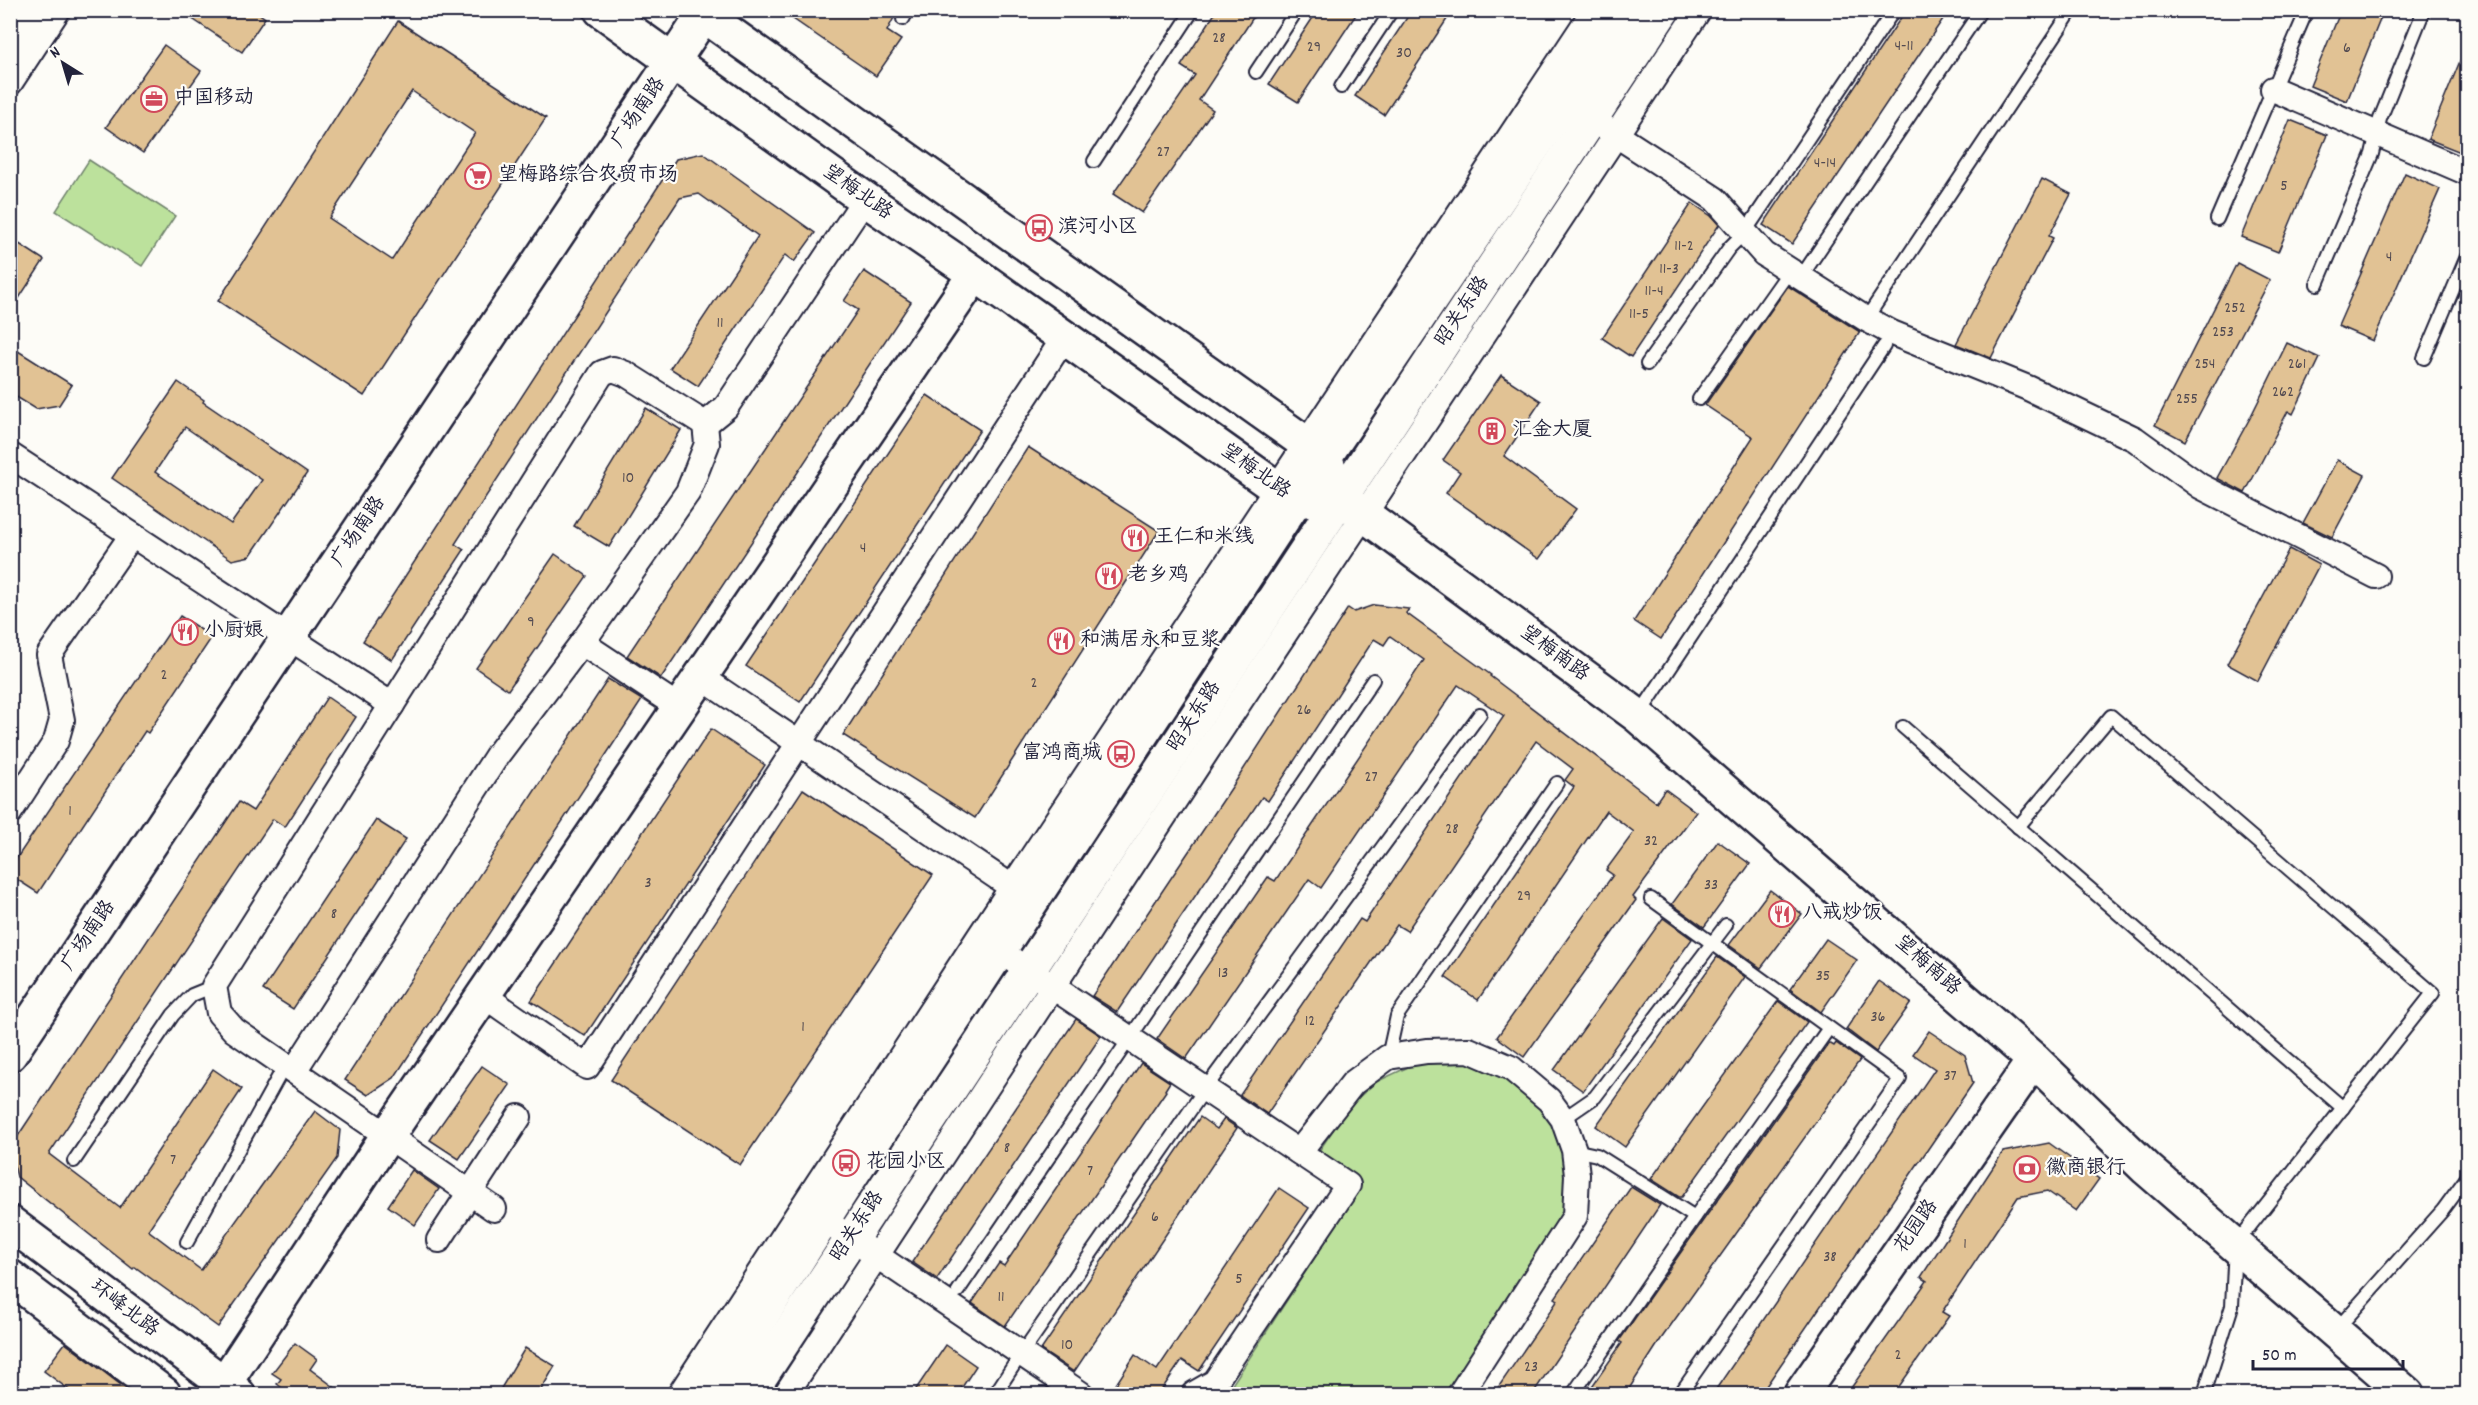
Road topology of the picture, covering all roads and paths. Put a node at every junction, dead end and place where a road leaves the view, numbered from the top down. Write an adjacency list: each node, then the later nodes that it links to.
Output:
1 (34, 10): 17 (main road)
2 (58, 10): 20 (street)
3 (602, 10): 18 (main road, 望梅北路)
4 (1193, 10): 26 (lane)
5 (1297, 10): 19 (lane)
6 (1392, 10): 21 (lane)
7 (1594, 10): 42 (street)
8 (1626, 10): 23 (main road, 昭关东路)
9 (1663, 10): 24 (main road, 昭关东路)
10 (1699, 10): 24 (street)
11 (1894, 10): 30 (lane)
12 (1981, 10): 33 (lane)
13 (2072, 10): 35 (lane)
14 (2307, 10): 22 (lane)
15 (2424, 10): 25 (lane)
16 (703, 12): 18 (main road, 广场南路); 42 (main road)
17 (10, 47)
18 (674, 61): 28 (main road, 望梅北路); 48 (main road, 广场南路)
19 (1256, 72)
20 (10, 83)
21 (1341, 87)
22 (2273, 88): 25 (street); 29 (lane)
23 (1565, 100): 24 (street); 42 (main road, 昭关东路)
24 (1604, 127): 30 (street); 45 (main road, 昭关东路)
25 (2376, 133): 27 (street); 34 (lane)
26 (1094, 161)
27 (2468, 173)
28 (865, 199): 32 (main road, 望梅北路); 41 (street)
29 (2217, 219)
30 (1745, 232): 33 (street); 39 (lane)
31 (2468, 254): 38 (lane)
32 (975, 274): 36 (main road, 望梅北路); 50 (main road)
33 (1795, 274): 35 (street); 40 (lane)
34 (2317, 284)
35 (1866, 319): 37 (street)
36 (1064, 338): 44 (main road, 望梅北路); 59 (street)
37 (1888, 339): 47 (street); 56 (lane)
38 (2424, 358)
39 (1647, 364)
40 (1699, 399)
41 (705, 424): 49 (street); 52 (street)
42 (1316, 450): 44 (main road, 昭关东路); 45 (main road)
43 (10, 455): 46 (street)
44 (1286, 495): 45 (main road, 望梅北路); 53 (main road, 昭关东路)
45 (1352, 506): 56 (main road, 望梅南路); 58 (main road, 昭关东路)
46 (132, 535): 48 (street); 61 (street)
47 (2376, 576)
48 (288, 639): 52 (street); 72 (main road, 广场南路)
49 (582, 643): 54 (street); 75 (street)
50 (701, 677): 54 (main road); 59 (street)
51 (1372, 680): 71 (lane)
52 (392, 705): 68 (street)
53 (1146, 707): 58 (street); 63 (main road, 昭关东路)
54 (680, 708): 69 (main road)
55 (1480, 714): 76 (lane)
56 (1638, 716): 74 (main road, 望梅南路)
57 (1903, 727): 62 (lane)
58 (1196, 742): 67 (main road, 昭关东路)
59 (799, 743): 63 (street); 69 (street)
60 (1557, 783): 73 (lane)
61 (10, 812)
62 (2018, 827): 77 (lane); 77 (lane)
63 (1022, 894): 66 (main road, 昭关东路)
64 (1651, 899): 70 (lane)
65 (1725, 925): 79 (lane)
66 (989, 944): 67 (street); 87 (main road, 昭关东路)
67 (1040, 979): 71 (street); 93 (main road, 昭关东路)
68 (214, 986): 75 (street); 83 (lane)
69 (483, 995): 80 (main road)
70 (1829, 1028): 88 (lane); 109 (lane)
71 (1129, 1038): 76 (street); 95 (lane)
72 (10, 1054)
73 (1388, 1057): 79 (street); 82 (street)
74 (2034, 1060): 92 (main road, 望梅南路); 110 (main road, 花园路)
75 (290, 1068): 80 (street); 91 (lane)
76 (1205, 1089): 82 (street); 97 (lane)
77 (2343, 1108): 92 (lane)
78 (519, 1117): 85 (street)
79 (1563, 1119): 81 (street)
80 (388, 1135): 85 (street); 98 (main road)
81 (1574, 1150): 88 (lane); 107 (street)
82 (1299, 1152): 106 (street)
83 (74, 1161)
84 (2468, 1176): 96 (lane)
85 (471, 1192): 86 (street); 90 (street)
86 (494, 1209)
87 (813, 1213): 93 (street); 100 (street); 101 (main road, 昭关东路)
88 (1695, 1217): 108 (lane)
89 (10, 1223): 98 (main road, 环峰北路)
90 (439, 1240)
91 (187, 1242)
92 (2235, 1245): 96 (main road, 望梅南路); 111 (lane)
93 (863, 1247): 97 (street); 102 (main road, 昭关东路); 103 (street)
94 (10, 1277): 99 (main road)
95 (957, 1291)
96 (2334, 1331): 112 (main road, 望梅南路)
97 (1025, 1348): 104 (lane); 105 (street)
98 (231, 1389)
99 (164, 1395)
100 (680, 1395)
101 (712, 1395)
102 (749, 1395)
103 (786, 1395)
104 (995, 1395)
105 (1081, 1395)
106 (1194, 1395)
107 (1460, 1395)
108 (1573, 1395)
109 (1680, 1395)
110 (1801, 1395)
111 (2204, 1395)
112 (2407, 1395)

